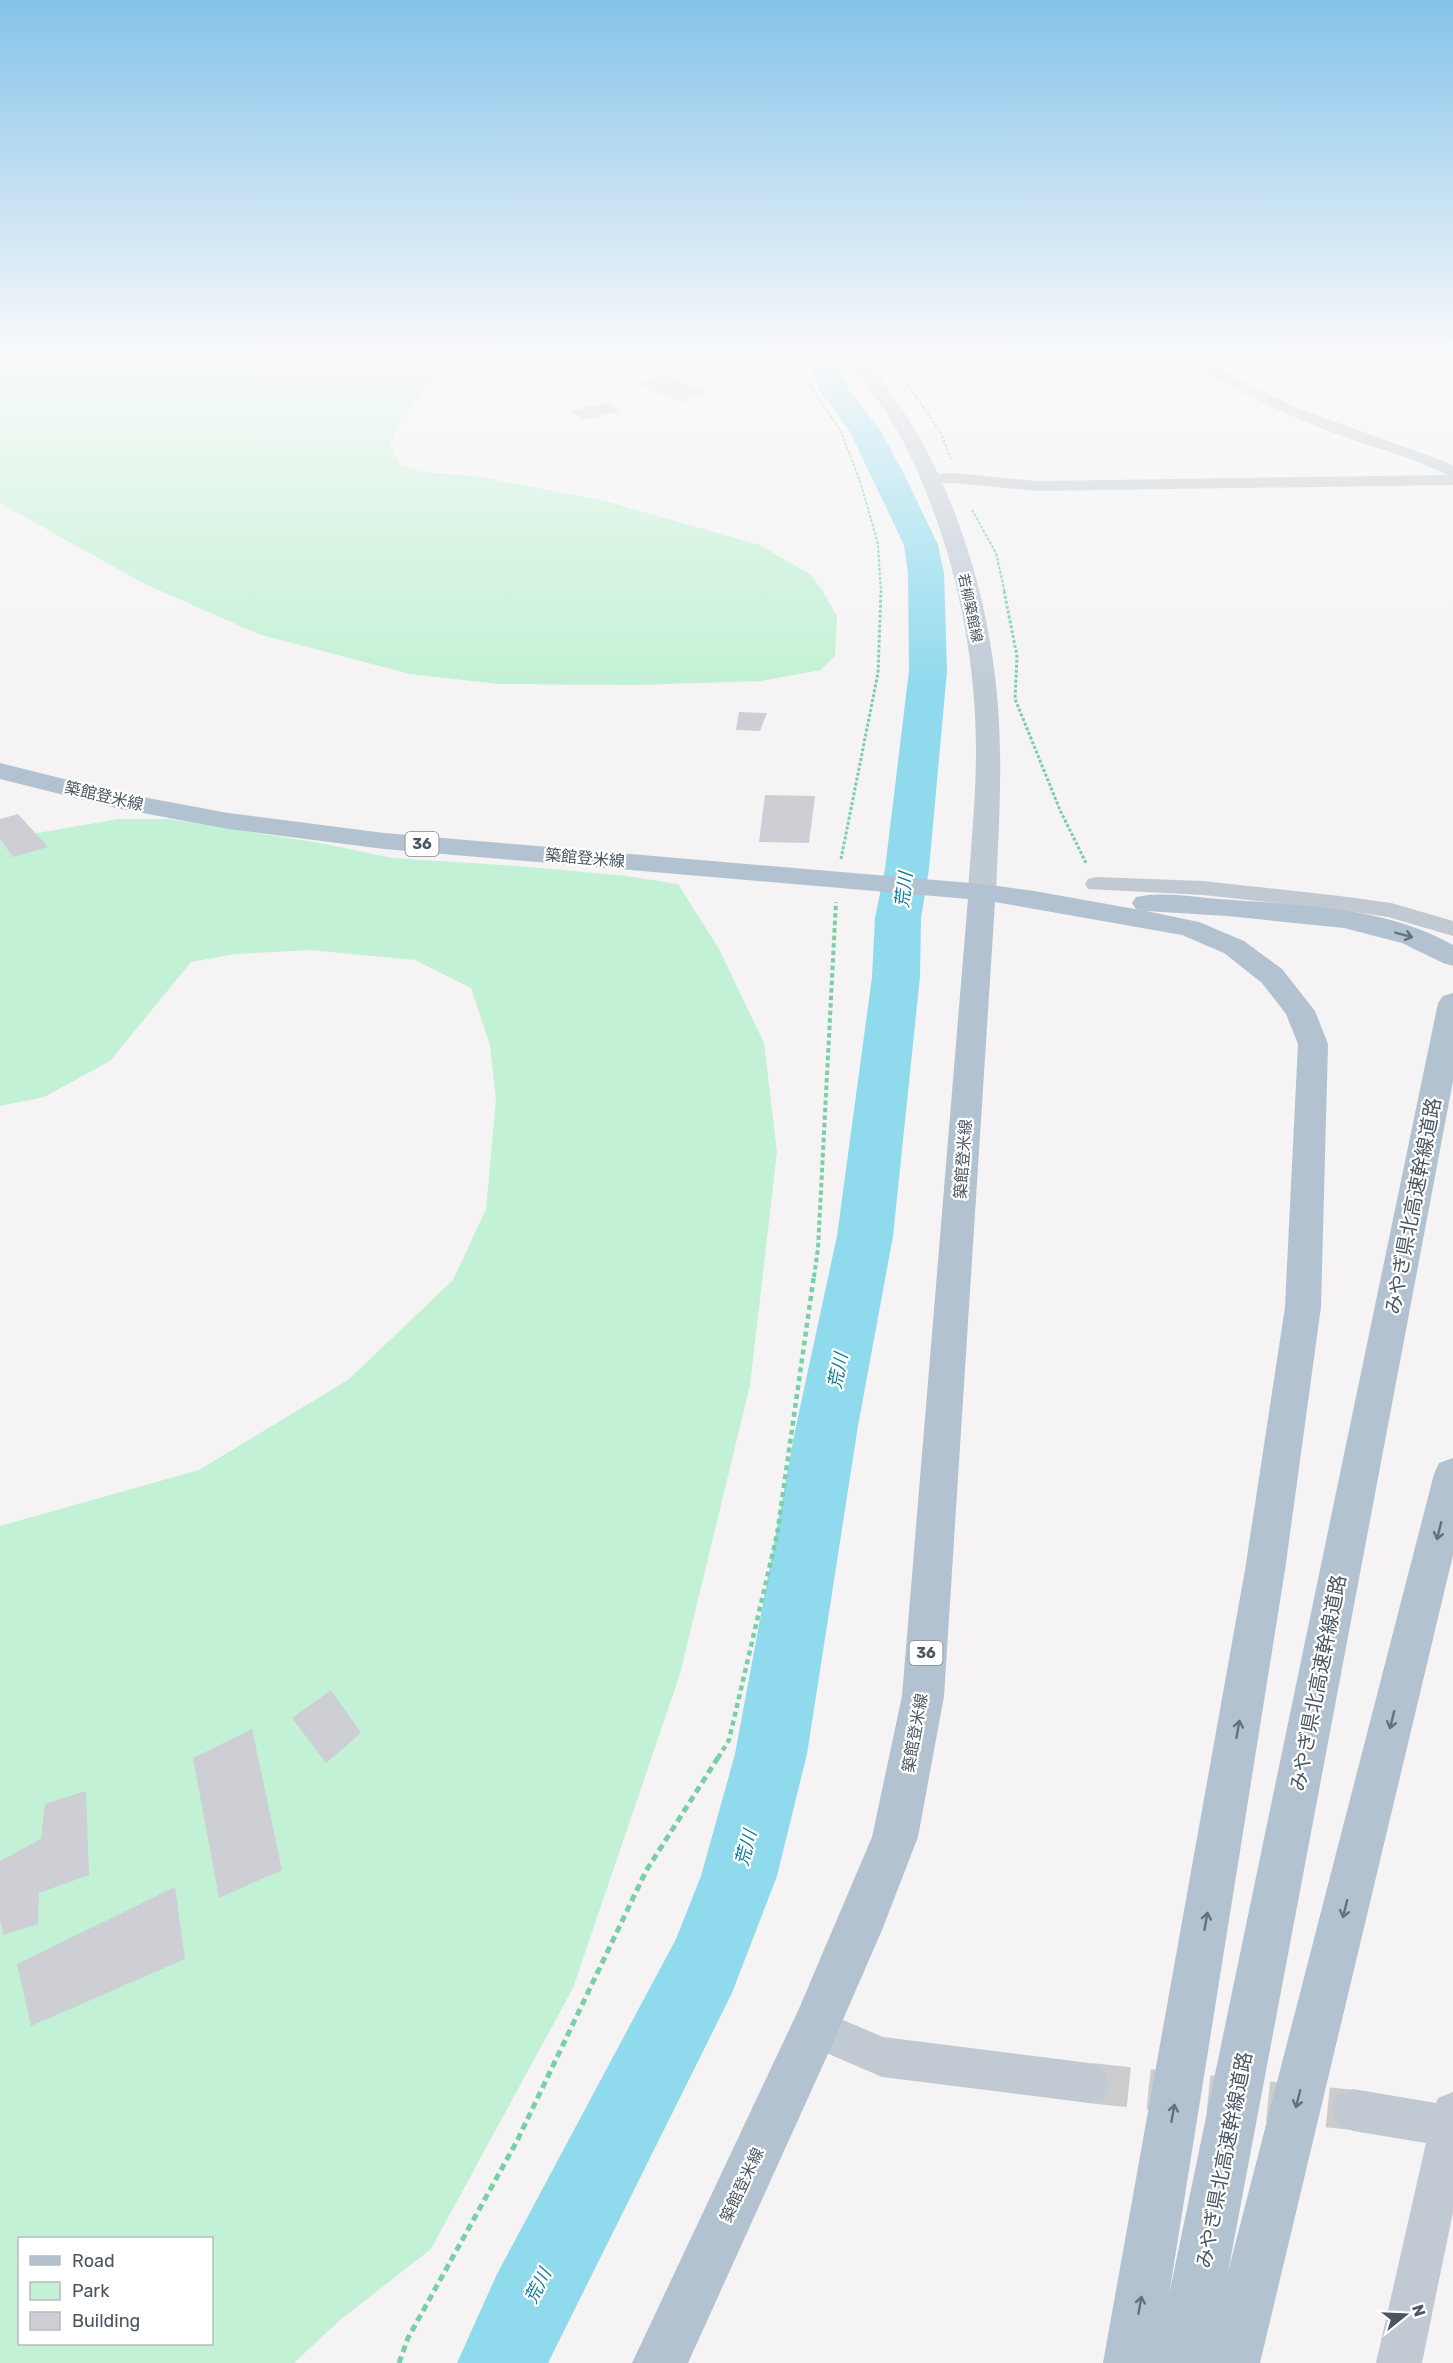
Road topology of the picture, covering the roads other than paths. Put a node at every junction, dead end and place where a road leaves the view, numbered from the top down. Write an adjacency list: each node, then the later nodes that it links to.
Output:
1 (922, 462): 4 (main road, 若柳築館線)
2 (1434, 462): 3 (street)
3 (1453, 472)
4 (931, 479): 5 (street); 8 (main road, 若柳築館線)
5 (1453, 480)
6 (0, 771): 8 (main road, 築館登米線 / 36)
7 (1096, 884): 10 (street)
8 (965, 890): 9 (main road); 14 (main road, 築館登米線 / 36)
9 (1034, 898): 11 (main road, one-way to 11); 19 (main road, one-way to 9)
10 (1453, 929)
11 (1453, 957)
12 (1453, 1003): 20 (main road, みやぎ県北高速幹線道路)
13 (1453, 1474): 21 (main road, one-way to 21)
14 (815, 2028): 15 (street); 18 (main road, 築館登米線 / 36)
15 (1089, 2083)
16 (1353, 2110): 17 (street)
17 (1452, 2122): 22 (street)
18 (660, 2363)
19 (1131, 2363)
20 (1184, 2363)
21 (1232, 2363)
22 (1399, 2363)

